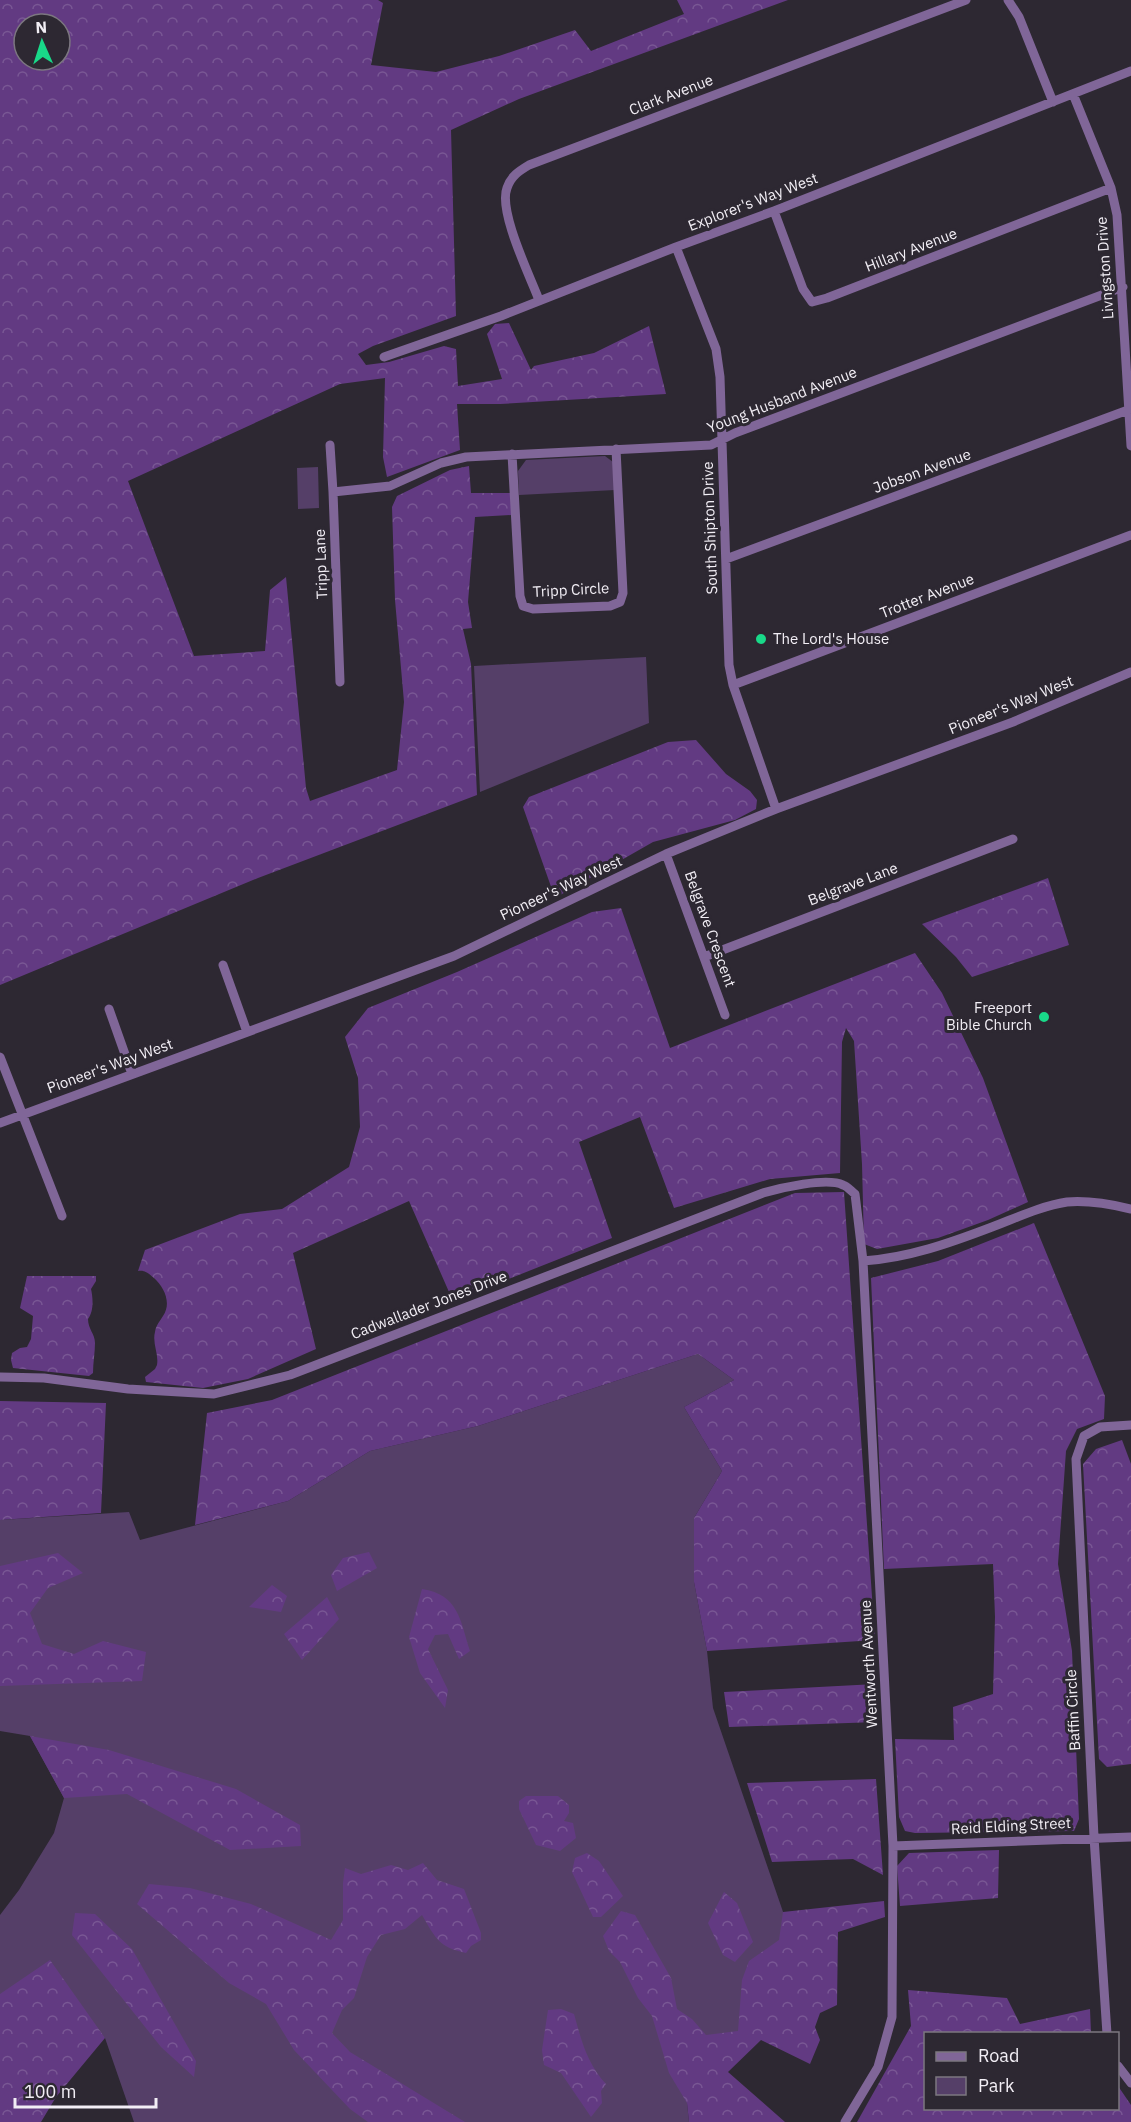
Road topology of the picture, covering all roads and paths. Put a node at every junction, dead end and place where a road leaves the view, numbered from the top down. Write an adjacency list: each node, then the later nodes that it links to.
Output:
1 (966, 0): 10 (street, Clark Avenue)
2 (1008, 0): 5 (street)
3 (1131, 71): 4 (street, Explorer's Way West)
4 (1073, 94): 5 (street, Explorer's Way West); 6 (street, Livngston Drive)
5 (1053, 102): 7 (street, Explorer's Way West)
6 (1111, 188): 7 (street, Hillary Avenue); 9 (street, Livngston Drive)
7 (774, 211): 8 (street, Explorer's Way West)
8 (676, 247): 10 (street, Explorer's Way West); 13 (street, South Shipton Drive)
9 (1123, 287): 12 (street, Livngston Drive); 13 (street, Young Husband Avenue)
10 (540, 300): 11 (street, Explorer's Way West)
11 (384, 357)
12 (1128, 410): 15 (street, Livngston Drive); 20 (street, Jobson Avenue)
13 (721, 439): 16 (street, Young Husband Avenue); 20 (street, South Shipton Drive)
14 (330, 445): 18 (street, Tripp Lane)
15 (1131, 446)
16 (616, 449): 17 (street, Young Husband Avenue); 17 (street, Tripp Circle)
17 (512, 454): 18 (street, Young Husband Avenue)
18 (333, 492): 22 (street, Tripp Lane)
19 (1131, 535): 23 (street, Trotter Avenue)
20 (726, 559): 23 (street, South Shipton Drive)
21 (1131, 672): 24 (street, Pioneer's Way West)
22 (340, 682)
23 (733, 685): 24 (street, South Shipton Drive)
24 (776, 809): 26 (street, Pioneer's Way West)
25 (1012, 839): 27 (street, Belgrave Lane)
26 (666, 854): 27 (street, Belgrave Crescent); 31 (street, Pioneer's Way West)
27 (704, 957): 30 (street, Belgrave Crescent)
28 (223, 965): 31 (street)
29 (109, 1009): 33 (street)
30 (725, 1015)
31 (247, 1032): 33 (street, Pioneer's Way West)
32 (0, 1057): 34 (street)
33 (132, 1074): 34 (street, Pioneer's Way West)
34 (22, 1114): 35 (street, Pioneer's Way West); 38 (street)
35 (0, 1123)
36 (855, 1194): 39 (street, Wentworth Avenue); 40 (street, Cadwallader Jones Drive)
37 (1131, 1209): 39 (street)
38 (62, 1216)
39 (863, 1261): 44 (street, Wentworth Avenue)
40 (0, 1377)
41 (1131, 1425): 42 (street, Baffin Circle)
42 (1094, 1837): 43 (street, Reid Elding Street); 44 (street, Reid Elding Street); 45 (street, Baffin Circle)
43 (1131, 1837)
44 (893, 1846): 48 (street, Wentworth Avenue)
45 (1107, 2032)
46 (1119, 2067): 47 (street)
47 (1131, 2083)
48 (845, 2122)

